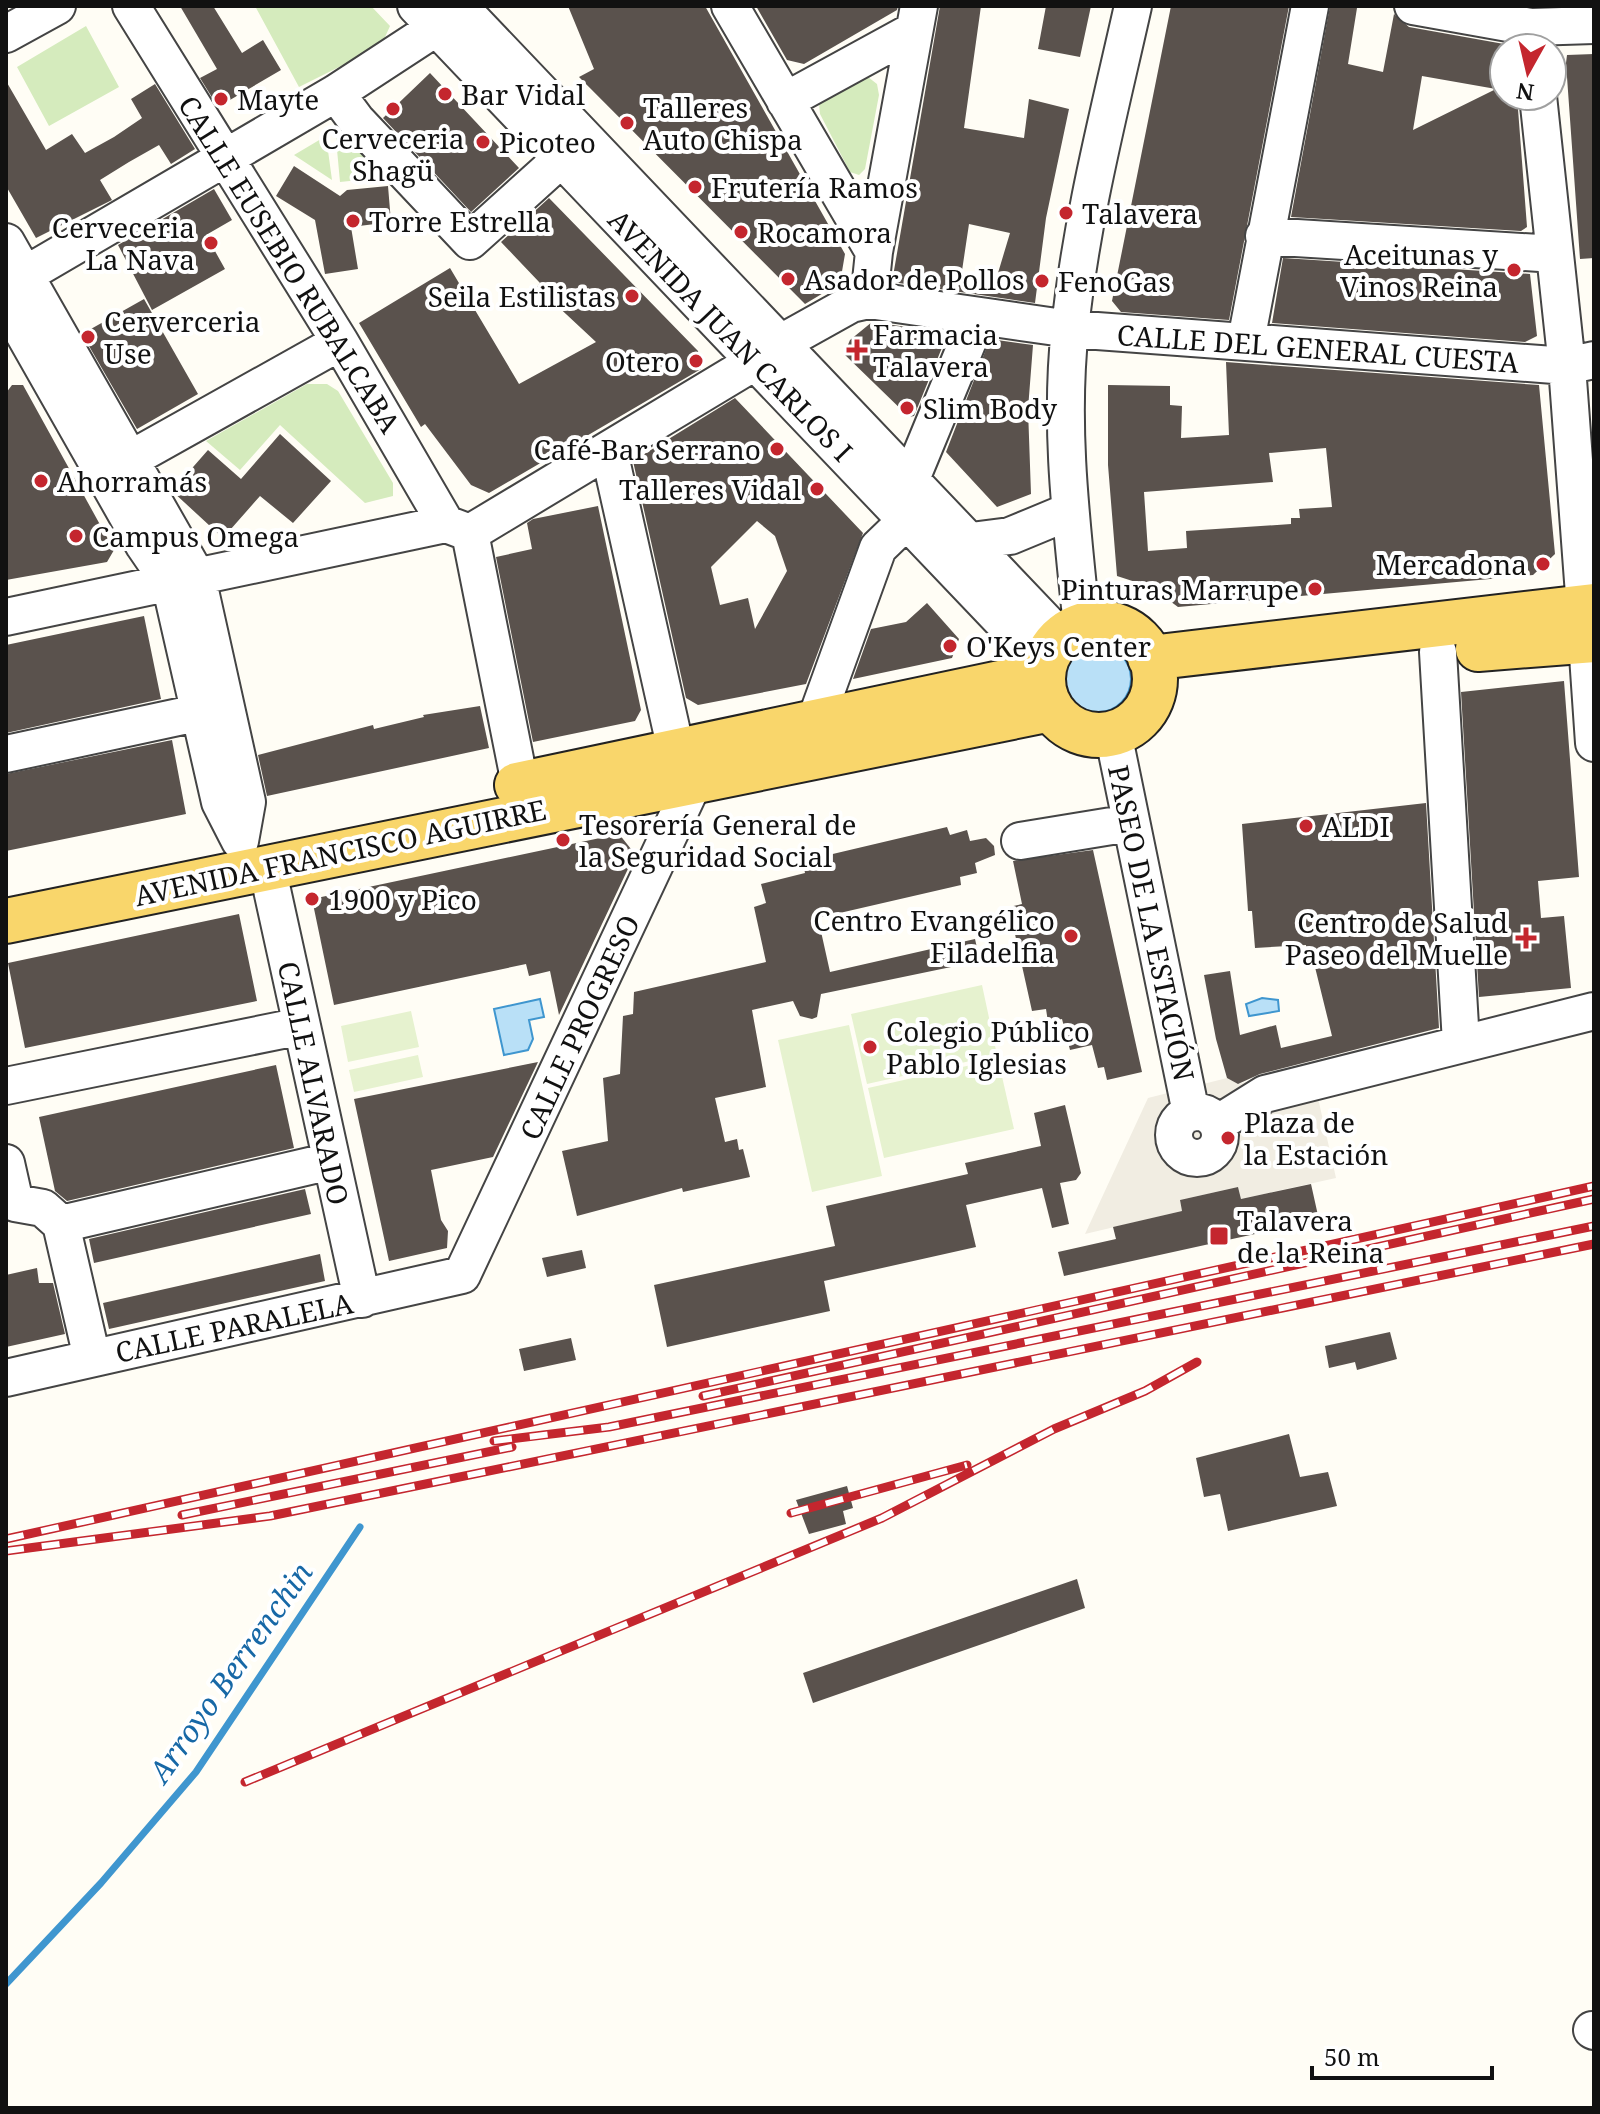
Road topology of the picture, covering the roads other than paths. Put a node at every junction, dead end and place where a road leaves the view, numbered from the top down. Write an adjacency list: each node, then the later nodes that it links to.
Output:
1 (57, 6): 11 (street)
2 (131, 6): 15 (street, CALLE EUSEBIO RUBALCABA)
3 (730, 6): 13 (street)
4 (1133, 6): 24 (street)
5 (1310, 6): 17 (street)
6 (1413, 6): 10 (street)
7 (453, 12): 12 (street); 16 (street, AVENIDA JUAN CARLOS I); 27 (street, AVENIDA JUAN CARLOS I)
8 (916, 19): 13 (street); 19 (street)
9 (1594, 25): 10 (street)
10 (1531, 27)
11 (6, 34)
12 (336, 93): 15 (street); 16 (street)
13 (785, 101): 19 (street)
14 (1540, 112): 20 (street)
15 (223, 157): 21 (street); 26 (street, CALLE EUSEBIO RUBALCABA)
16 (562, 158): 27 (street, AVENIDA JUAN CARLOS I)
17 (1264, 236): 20 (street); 25 (street)
18 (6, 242): 21 (street, CALLE ALVARADO)
19 (874, 252): 22 (street)
20 (1555, 254): 28 (street)
21 (12, 288): 30 (street, CALLE ALVARADO); 36 (street, CALLE ALVARADO)
22 (869, 300): 23 (street, CALLE DEL GENERAL CUESTA); 27 (street)
23 (974, 318): 24 (street, CALLE DEL GENERAL CUESTA); 31 (street)
24 (1070, 329): 25 (street, CALLE DEL GENERAL CUESTA); 32 (street)
25 (1246, 341): 28 (street, CALLE DEL GENERAL CUESTA)
26 (340, 342): 30 (street); 34 (street, CALLE EUSEBIO RUBALCABA)
27 (768, 352): 29 (street); 31 (street, AVENIDA JUAN CARLOS I); 33 (street, AVENIDA JUAN CARLOS I)
28 (1580, 363): 38 (street)
29 (609, 451): 34 (street); 47 (street)
30 (129, 460): 36 (street, CALLE ALVARADO)
31 (911, 479): 35 (street, AVENIDA JUAN CARLOS I)
32 (1068, 512): 35 (street); 40 (street)
33 (907, 520): 40 (street, AVENIDA JUAN CARLOS I); 43 (street)
34 (458, 529): 36 (street); 48 (street, CALLE EUSEBIO RUBALCABA)
35 (971, 541): 40 (street, AVENIDA JUAN CARLOS I)
36 (184, 580): 37 (street); 42 (street, CALLE ALVARADO); 51 (street, CALLE ALVARADO)
37 (6, 617)
38 (1590, 624): 39 (main road); 41 (main road); 45 (street)
39 (1438, 652): 41 (main road); 56 (street)
40 (1056, 663): 41 (main road, AVENIDA FRANCISCO AGUIRRE); 43 (main road, AVENIDA FRANCISCO AGUIRRE); 44 (main road); 47 (main road, AVENIDA FRANCISCO AGUIRRE)
41 (1152, 672): 44 (main road)
42 (197, 713): 46 (street); 51 (street, CALLE ALVARADO)
43 (815, 722): 47 (main road, AVENIDA FRANCISCO AGUIRRE)
44 (1113, 733): 49 (street, PASEO DE LA ESTACIÓN)
45 (1594, 743)
46 (6, 754)
47 (686, 764): 48 (main road, AVENIDA FRANCISCO AGUIRRE); 51 (main road, AVENIDA FRANCISCO AGUIRRE); 62 (street, CALLE PROGRESO)
48 (520, 784): 51 (main road, AVENIDA FRANCISCO AGUIRRE)
49 (1130, 823): 50 (street); 56 (street, PASEO DE LA ESTACIÓN)
50 (1020, 841)
51 (254, 854): 52 (main road, AVENIDA FRANCISCO AGUIRRE); 53 (main road, AVENIDA FRANCISCO AGUIRRE); 55 (street, CALLE ALVARADO)
52 (6, 892)
53 (6, 921)
54 (1594, 1011): 56 (street)
55 (302, 1026): 57 (street); 58 (street, CALLE ALVARADO)
56 (1461, 1043)
57 (6, 1086)
58 (331, 1161): 61 (street); 63 (street, CALLE ALVARADO)
59 (6, 1163): 60 (street)
60 (10, 1215): 61 (street)
61 (61, 1224): 64 (street)
62 (462, 1275): 63 (street, CALLE PARALELA)
63 (362, 1299): 64 (street, CALLE PARALELA)
64 (92, 1358): 65 (street, CALLE PARALELA)
65 (6, 1378)

